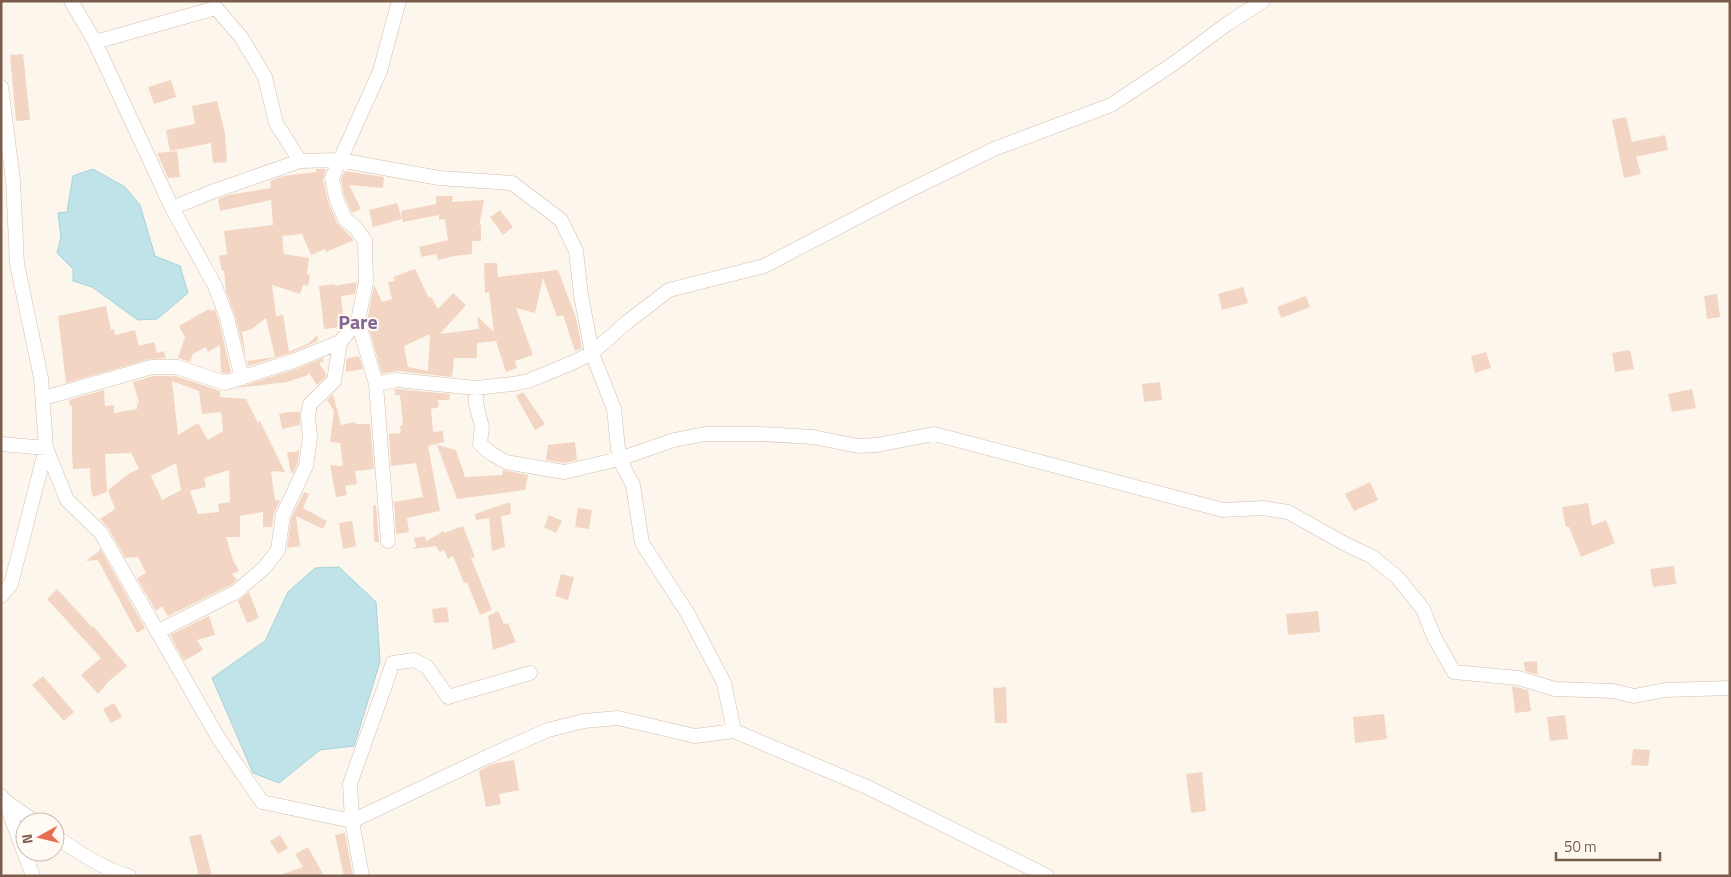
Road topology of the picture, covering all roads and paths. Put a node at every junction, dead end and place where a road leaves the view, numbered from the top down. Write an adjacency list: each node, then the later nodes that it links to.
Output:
1 (70, 1): 4 (street)
2 (399, 1): 6 (street)
3 (1263, 1): 11 (street)
4 (95, 42): 7 (street); 8 (street)
5 (1, 87): 15 (street)
6 (339, 160): 7 (street); 9 (street); 11 (street)
7 (300, 161): 8 (street)
8 (172, 208): 12 (street)
9 (358, 321): 10 (street); 13 (street)
10 (340, 342): 12 (street); 21 (street)
11 (592, 353): 14 (street); 18 (street)
12 (242, 378): 15 (street)
13 (376, 384): 14 (street); 19 (street)
14 (476, 388): 18 (street)
15 (44, 398): 17 (street)
16 (1, 444): 17 (street)
17 (46, 448): 20 (street); 21 (street)
18 (620, 460): 23 (street); 24 (street)
19 (388, 542)
20 (1, 596)
21 (157, 632): 27 (street)
22 (530, 673): 27 (street)
23 (1730, 688)
24 (734, 731): 27 (street); 32 (street)
25 (3, 798): 26 (street); 29 (street)
26 (22, 812)
27 (352, 821): 31 (street)
28 (65, 843): 30 (street)
29 (33, 876)
30 (130, 876)
31 (362, 876)
32 (1047, 876)

